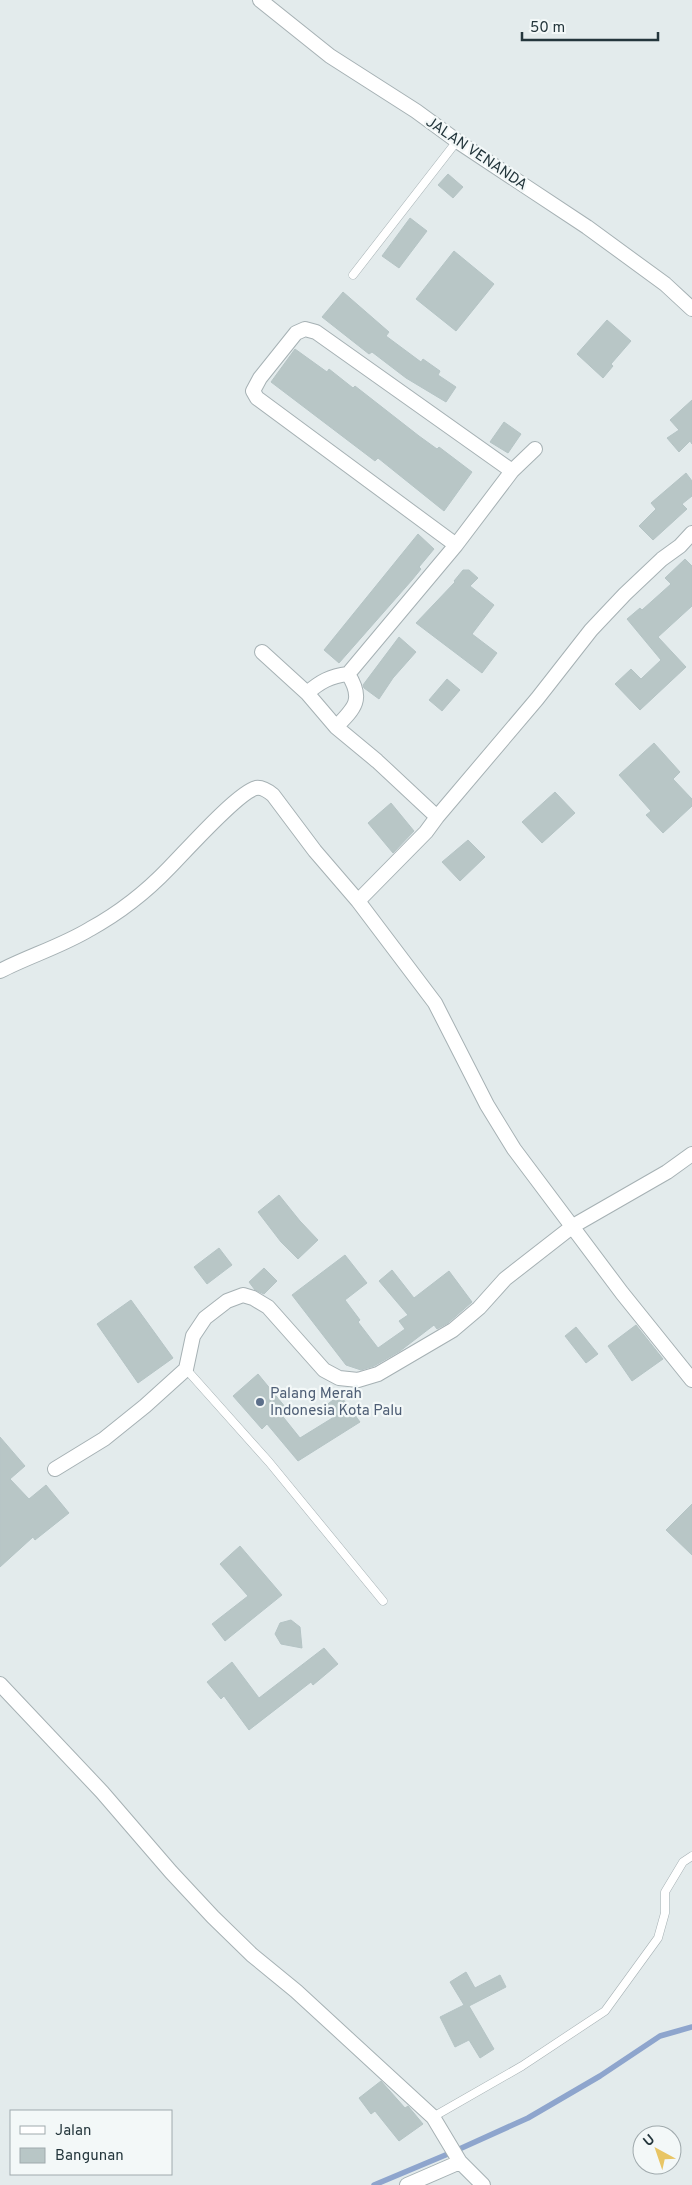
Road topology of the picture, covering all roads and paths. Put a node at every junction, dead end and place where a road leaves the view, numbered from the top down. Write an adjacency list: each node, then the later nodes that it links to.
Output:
1 (260, 0): 2 (street, JALAN VENANDA)
2 (457, 141): 3 (lane); 4 (street, JALAN VENANDA)
3 (354, 275)
4 (692, 308)
5 (535, 449): 6 (street)
6 (512, 471): 8 (street); 8 (street)
7 (692, 533): 13 (street)
8 (456, 545): 10 (street)
9 (262, 652): 11 (street)
10 (348, 674): 11 (street); 12 (street)
11 (307, 693): 12 (street)
12 (336, 727): 13 (street)
13 (438, 817): 14 (street)
14 (358, 901): 15 (street); 17 (street)
15 (0, 971)
16 (692, 1154): 17 (street)
17 (573, 1226): 18 (street); 19 (street)
18 (186, 1370): 20 (street); 21 (lane)
19 (692, 1380)
20 (55, 1469)
21 (382, 1601)
22 (0, 1684): 24 (street)
23 (692, 1856): 24 (lane)
24 (433, 2117): 25 (street)
25 (458, 2159): 26 (street); 27 (street)
26 (407, 2185)
27 (483, 2185)

